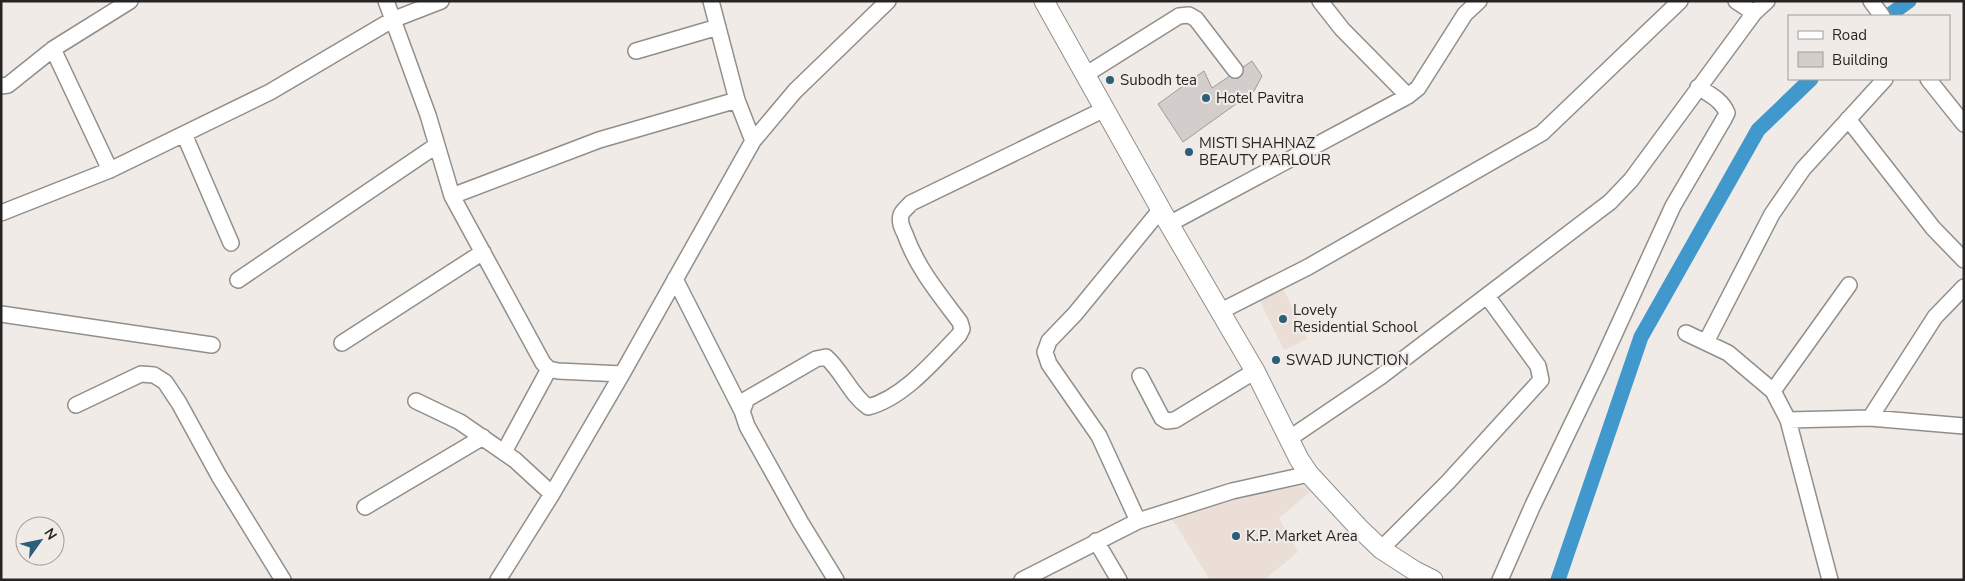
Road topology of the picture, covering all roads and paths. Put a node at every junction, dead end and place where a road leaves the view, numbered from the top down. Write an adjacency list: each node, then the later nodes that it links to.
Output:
1 (130, 1): 15 (street)
2 (386, 1): 13 (street)
3 (441, 1): 13 (street)
4 (710, 1): 14 (street)
5 (888, 1): 29 (street)
6 (1044, 1): 18 (street)
7 (1320, 1): 23 (street)
8 (1479, 1): 23 (street)
9 (1680, 1): 43 (street)
10 (1736, 1): 12 (street)
11 (1767, 1): 12 (street)
12 (1754, 13): 22 (street)
13 (392, 20): 28 (street); 30 (street)
14 (718, 27): 16 (street); 24 (street)
15 (53, 49): 21 (street); 31 (street)
16 (636, 52)
17 (1235, 70): 18 (street)
18 (1085, 74): 25 (street)
19 (1884, 80): 26 (street)
20 (1929, 80): 27 (street)
21 (1, 86)
22 (1698, 87): 42 (street); 76 (street)
23 (1408, 96): 34 (street)
24 (737, 100): 29 (street); 32 (street)
25 (1105, 109): 34 (street); 56 (street)
26 (1848, 119): 37 (street); 46 (street)
27 (1964, 124)
28 (184, 134): 31 (street); 35 (street)
29 (753, 141): 38 (street)
30 (437, 145): 32 (street); 39 (street)
31 (110, 170): 33 (street)
32 (452, 196): 36 (street)
33 (1, 213)
34 (1165, 216): 43 (street); 66 (street)
35 (231, 242)
36 (483, 252): 47 (street); 49 (street)
37 (1964, 260)
38 (675, 279): 51 (street); 56 (street)
39 (238, 280)
40 (1849, 285): 53 (street)
41 (1964, 287): 57 (street)
42 (1487, 296): 61 (street); 68 (street)
43 (1220, 311): 50 (street)
44 (1, 314): 48 (street)
45 (1686, 333): 46 (street)
46 (1706, 342): 53 (street)
47 (342, 343)
48 (212, 345)
49 (549, 369): 51 (street); 62 (street)
50 (1255, 371): 52 (street); 61 (street)
51 (622, 374): 64 (street)
52 (1140, 376)
53 (1773, 391): 58 (street)
54 (416, 402): 60 (street)
55 (76, 405): 70 (street)
56 (742, 411): 72 (street)
57 (1870, 418): 58 (street); 59 (street)
58 (1788, 420): 77 (street)
59 (1964, 426)
60 (483, 437): 62 (street); 65 (street)
61 (1290, 438): 63 (street)
62 (504, 452): 64 (street)
63 (1309, 474): 66 (street); 68 (street)
64 (552, 494): 71 (street)
65 (365, 507)
66 (1138, 521): 67 (street)
67 (1096, 541): 69 (street); 74 (street)
68 (1382, 549): 75 (street)
69 (1049, 574): 73 (street)
70 (283, 580)
71 (498, 580)
72 (836, 580)
73 (1022, 580)
74 (1119, 580)
75 (1433, 580)
76 (1500, 580)
77 (1830, 580)

